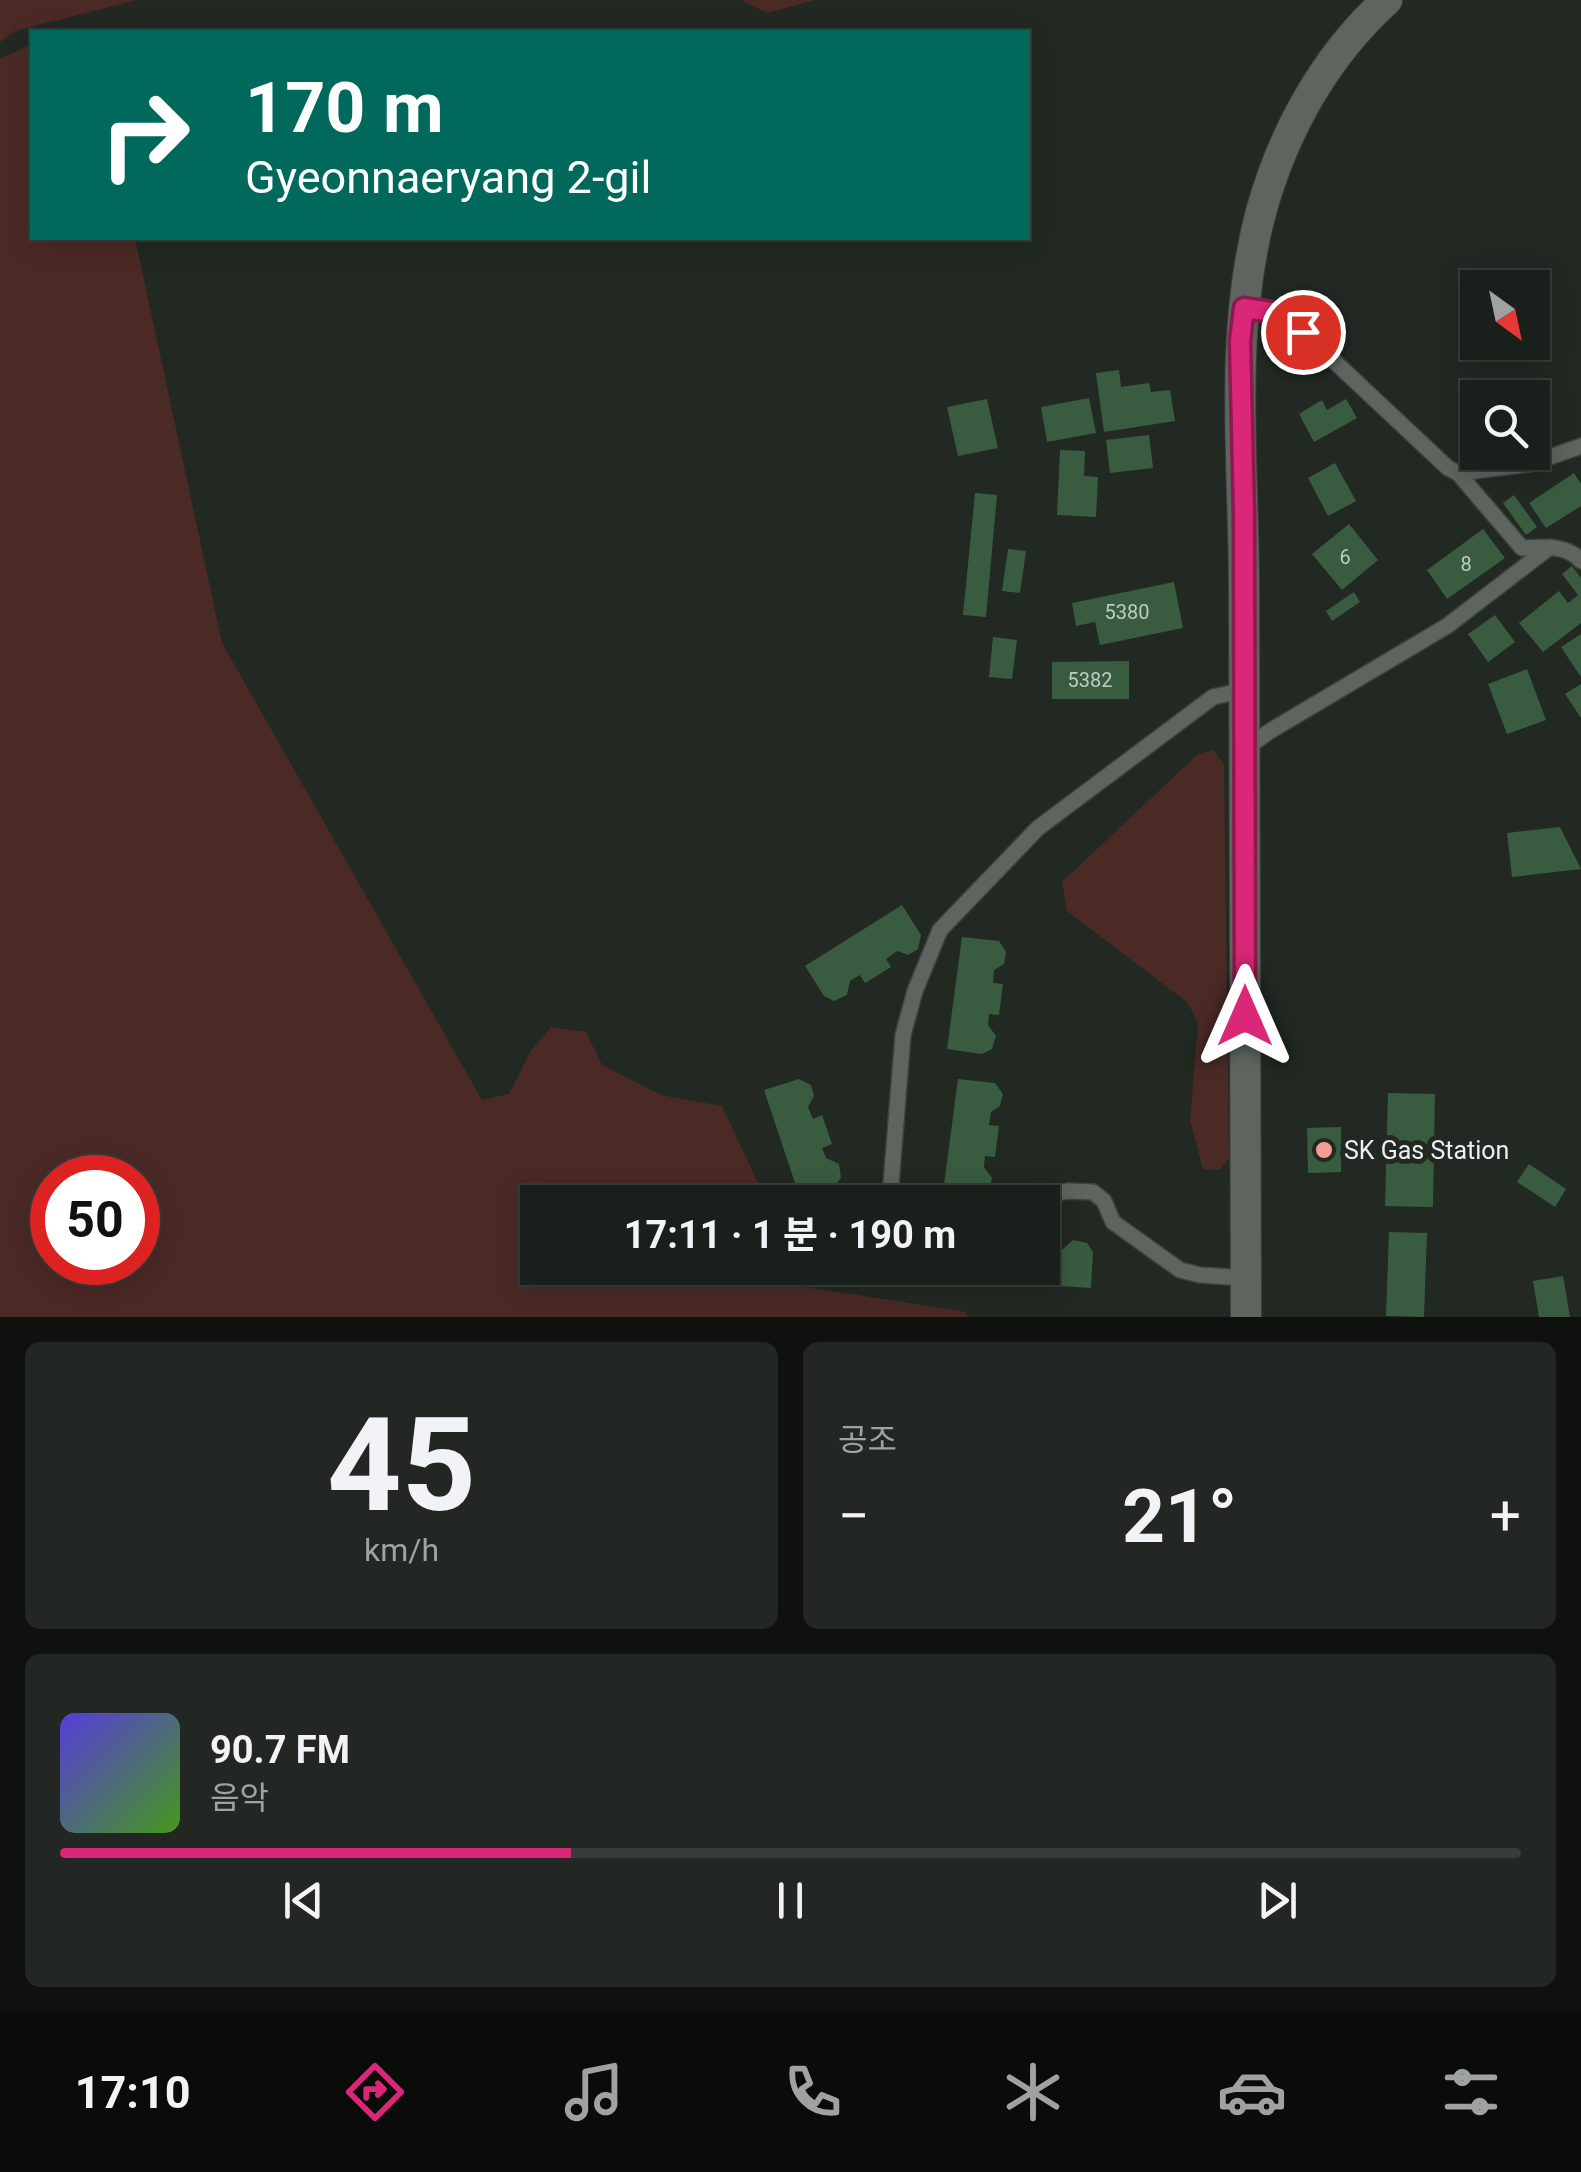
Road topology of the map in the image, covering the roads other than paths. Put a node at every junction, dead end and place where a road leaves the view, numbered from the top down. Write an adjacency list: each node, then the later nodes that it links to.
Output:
1 (1386, 0): 2 (main road)
2 (1244, 308): 4 (lane); 7 (main road)
3 (1581, 446): 4 (lane)
4 (1458, 473): 5 (lane)
5 (1550, 547): 6 (lane); 8 (lane)
6 (1581, 561)
7 (1244, 690): 8 (main road); 9 (lane)
8 (1244, 750): 11 (main road)
9 (892, 1185)
10 (1060, 1192): 11 (lane)
11 (1246, 1278): 12 (main road)
12 (1246, 1317)

